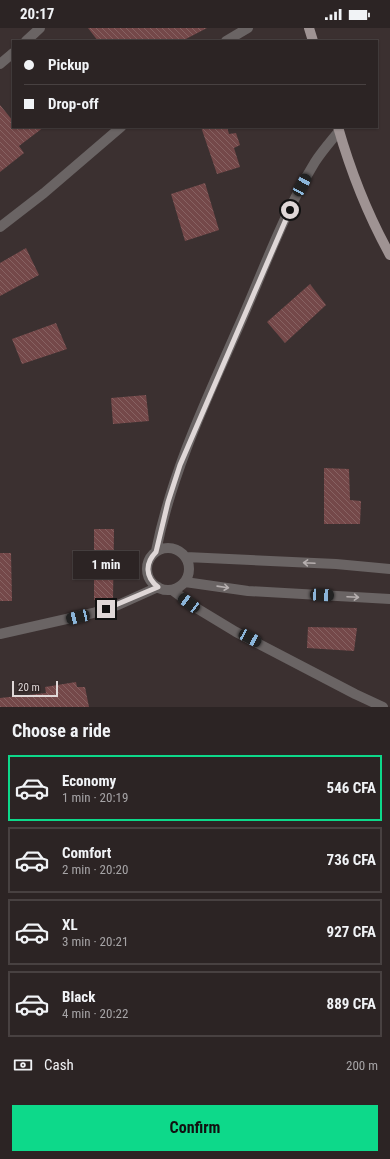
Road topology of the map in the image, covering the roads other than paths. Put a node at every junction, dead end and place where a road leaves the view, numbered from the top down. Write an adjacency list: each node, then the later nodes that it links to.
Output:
1 (40, 28): 4 (street)
2 (248, 28): 5 (street)
3 (309, 28): 6 (main road)
4 (27, 40)
5 (228, 40)
6 (313, 40)
7 (12, 54): 8 (street)
8 (0, 64)
9 (120, 128): 11 (street)
10 (338, 129): 12 (main road); 13 (street)
11 (0, 227)
12 (390, 256)
13 (156, 552): 14 (street); 17 (street)
14 (186, 557): 15 (street, one-way to 14); 16 (street)
15 (390, 569)
16 (185, 582): 18 (street); 19 (street, one-way to 19)
17 (158, 587): 18 (street); 20 (street)
18 (172, 590): 21 (street)
19 (390, 599)
20 (0, 634)
21 (383, 707)

